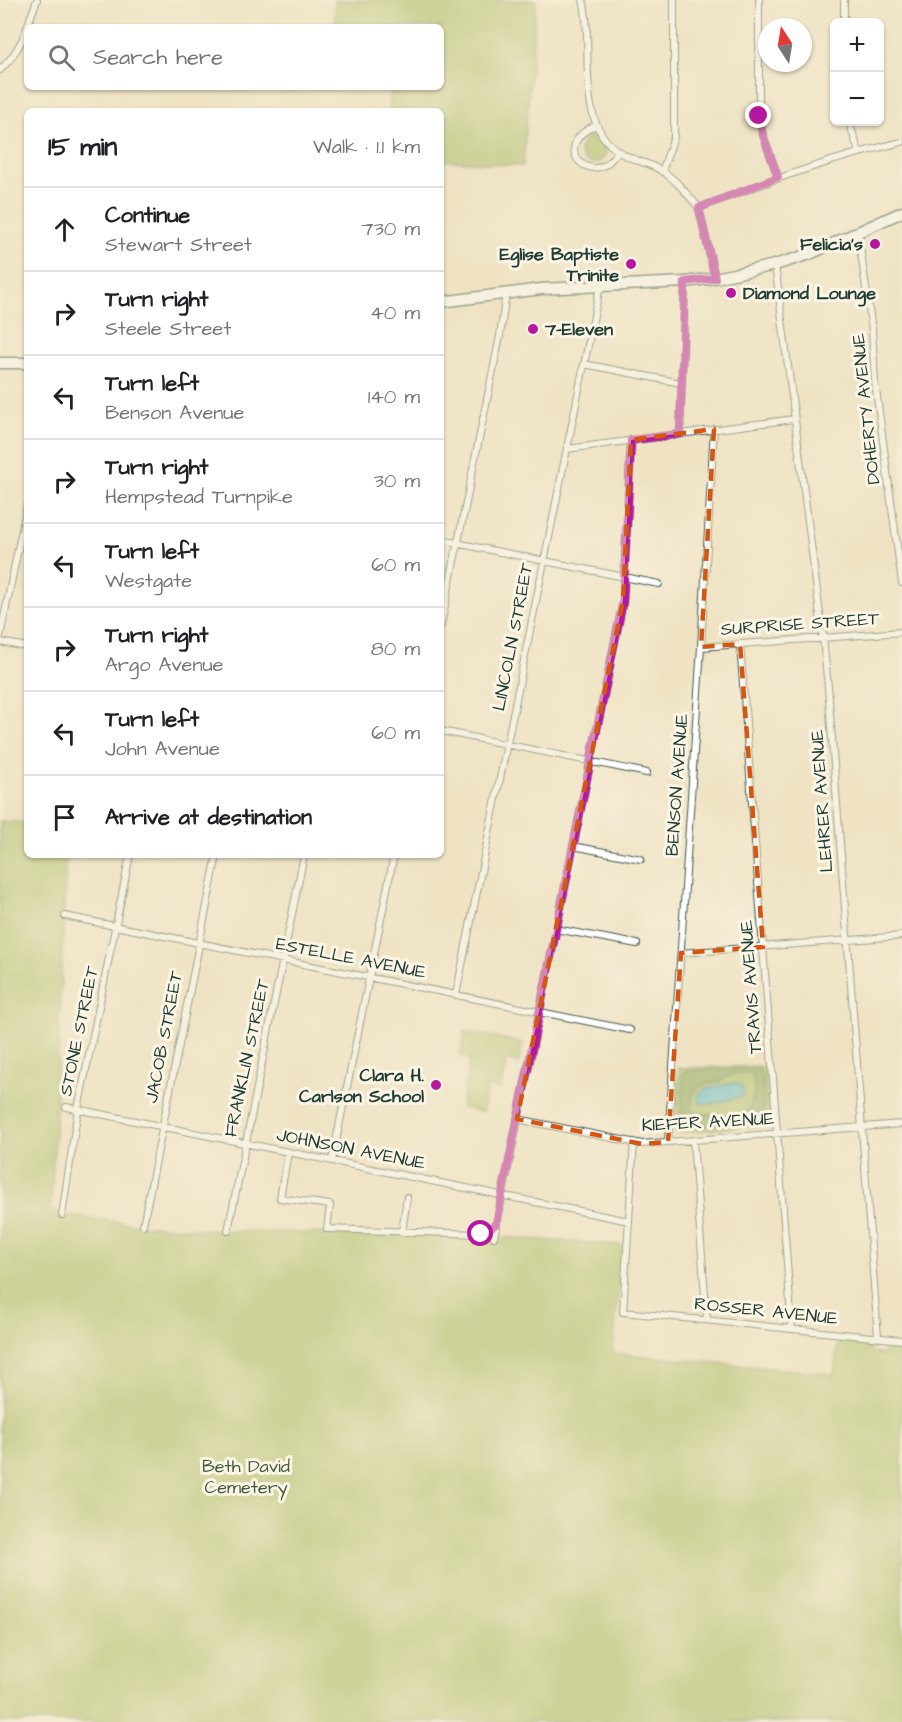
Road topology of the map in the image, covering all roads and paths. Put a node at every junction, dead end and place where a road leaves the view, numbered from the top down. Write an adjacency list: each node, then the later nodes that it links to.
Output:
1 (37, 0): 7 (street)
2 (583, 0): 10 (street)
3 (674, 0): 15 (street)
4 (759, 0): 16 (street)
5 (844, 0): 6 (street)
6 (844, 18)
7 (28, 24)
8 (24, 36): 9 (street)
9 (0, 70)
10 (596, 125): 13 (street); 13 (street)
11 (850, 126): 14 (street)
12 (902, 141): 14 (street)
13 (618, 152): 15 (street)
14 (858, 152): 16 (street)
15 (662, 171): 17 (street)
16 (778, 177): 17 (street)
17 (699, 208): 21 (street)
18 (902, 212): 19 (main road)
19 (858, 232): 20 (main road); 40 (street, DOHERTY AVENUE)
20 (775, 265): 21 (main road); 30 (street, LEHRER AVENUE)
21 (715, 278): 22 (main road)
22 (685, 282): 23 (main road); 29 (street)
23 (600, 286): 24 (main road); 28 (street, LINCOLN STREET)
24 (506, 293): 25 (main road); 37 (street)
25 (444, 302)
26 (0, 363): 27 (main road)
27 (24, 363)
28 (584, 364): 29 (street); 34 (street, LINCOLN STREET)
29 (681, 383): 32 (street)
30 (794, 419): 31 (street); 44 (street, LEHRER AVENUE)
31 (714, 429): 32 (street); 48 (street, BENSON AVENUE)
32 (680, 434): 33 (street)
33 (631, 440): 34 (street); 39 (street)
34 (567, 449): 38 (street, LINCOLN STREET)
35 (24, 520): 45 (street)
36 (444, 541): 37 (street)
37 (458, 543): 38 (street); 42 (street)
38 (544, 561): 39 (street); 50 (street, LINCOLN STREET)
39 (624, 577): 41 (street); 51 (street)
40 (902, 583)
41 (659, 584)
42 (444, 611)
43 (902, 632): 44 (street, SURPRISE STREET)
44 (823, 638): 46 (street, SURPRISE STREET); 63 (street, LEHRER AVENUE)
45 (0, 640): 47 (street)
46 (740, 644): 48 (street, SURPRISE STREET); 66 (street, TRAVIS AVENUE)
47 (24, 646)
48 (701, 647): 67 (street, BENSON AVENUE)
49 (444, 732): 50 (street)
50 (507, 744): 51 (street); 70 (street, LINCOLN STREET)
51 (590, 762): 52 (street); 53 (street)
52 (647, 773)
53 (573, 846): 58 (street); 61 (street)
54 (129, 858): 60 (street, STONE STREET)
55 (216, 858): 64 (street, JACOB STREET)
56 (303, 858): 68 (street, FRANKLIN STREET)
57 (393, 858): 69 (street)
58 (641, 859)
59 (65, 916): 60 (street, ESTELLE AVENUE)
60 (115, 926): 64 (street, ESTELLE AVENUE); 74 (street, STONE STREET)
61 (556, 929): 65 (street); 71 (street)
62 (902, 936): 63 (street)
63 (848, 940): 66 (street); 78 (street, LEHRER AVENUE)
64 (199, 943): 68 (street, ESTELLE AVENUE); 77 (street, JACOB STREET)
65 (637, 944)
66 (763, 947): 67 (street); 79 (street, TRAVIS AVENUE)
67 (681, 953): 82 (street, BENSON AVENUE)
68 (282, 960): 69 (street, ESTELLE AVENUE); 83 (street, FRANKLIN STREET)
69 (369, 977): 70 (street, ESTELLE AVENUE); 85 (street)
70 (456, 995): 71 (street, ESTELLE AVENUE)
71 (539, 1012): 72 (street, ESTELLE AVENUE); 75 (street)
72 (630, 1030)
73 (66, 1107): 74 (street, JOHNSON AVENUE)
74 (78, 1109): 77 (street, JOHNSON AVENUE); 88 (street, STONE STREET)
75 (517, 1119): 81 (street, KIEFER AVENUE); 86 (street)
76 (902, 1124): 78 (street, KIEFER AVENUE)
77 (162, 1126): 83 (street, JOHNSON AVENUE); 91 (street, JACOB STREET)
78 (862, 1127): 79 (street, KIEFER AVENUE); 97 (street, LEHRER AVENUE)
79 (777, 1134): 80 (street, KIEFER AVENUE); 96 (street, TRAVIS AVENUE)
80 (693, 1141): 82 (street, KIEFER AVENUE); 95 (street)
81 (634, 1142): 82 (street, KIEFER AVENUE); 89 (street)
82 (668, 1142)
83 (245, 1143): 84 (street, JOHNSON AVENUE); 92 (street, FRANKLIN STREET)
84 (288, 1152): 85 (street, JOHNSON AVENUE); 93 (street)
85 (332, 1161): 86 (street, JOHNSON AVENUE)
86 (502, 1196): 89 (street, JOHNSON AVENUE); 90 (street)
87 (407, 1197): 93 (street)
88 (62, 1215)
89 (629, 1221): 95 (street, ROSSER AVENUE)
90 (496, 1224): 93 (street); 94 (street)
91 (142, 1225)
92 (228, 1231)
93 (402, 1232)
94 (494, 1237)
95 (707, 1320): 96 (street, ROSSER AVENUE)
96 (792, 1329): 97 (street, ROSSER AVENUE)
97 (878, 1337): 98 (street, ROSSER AVENUE)
98 (902, 1340)

